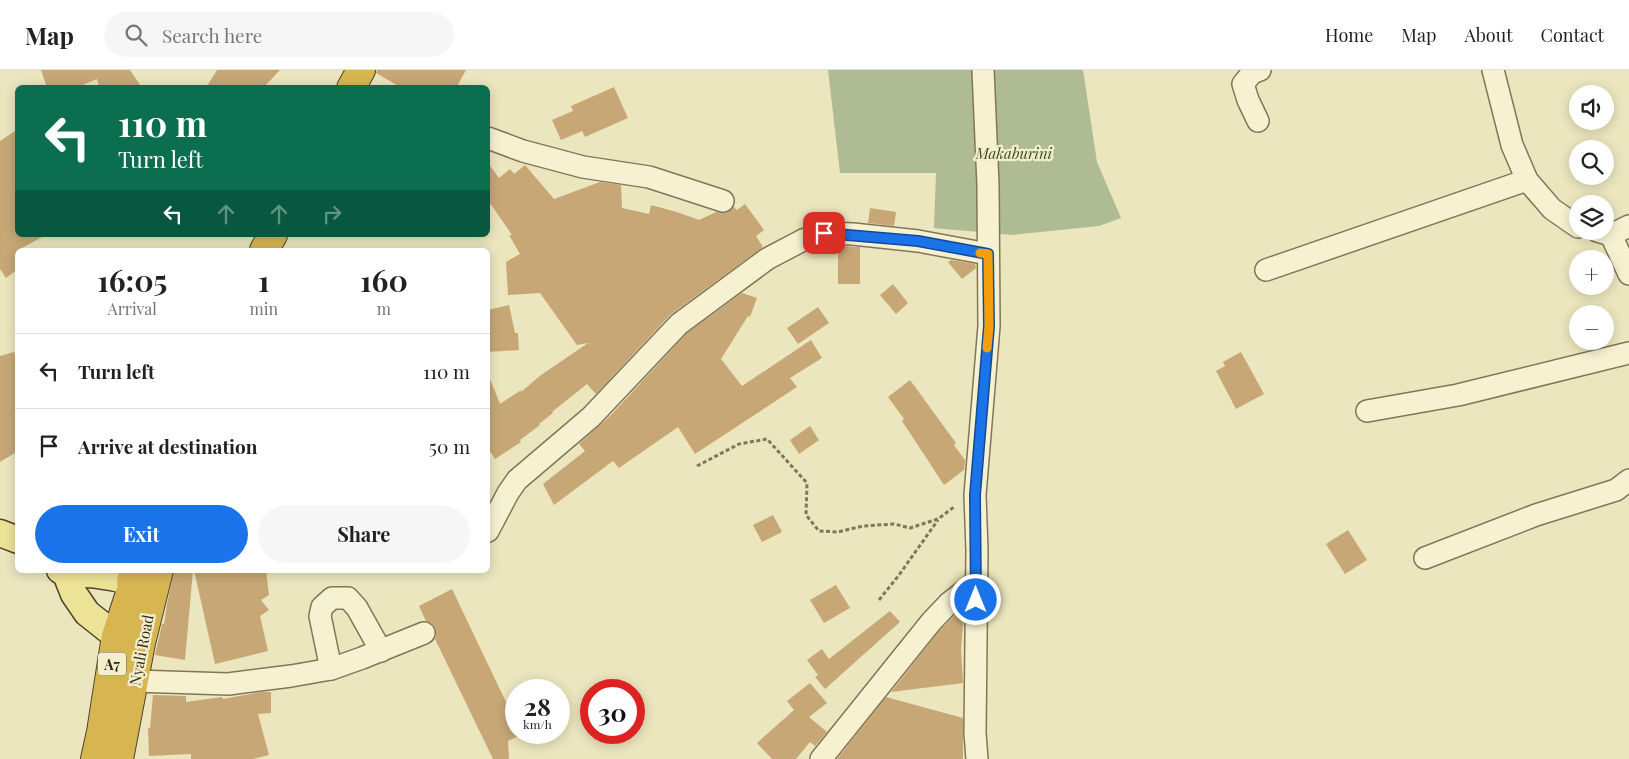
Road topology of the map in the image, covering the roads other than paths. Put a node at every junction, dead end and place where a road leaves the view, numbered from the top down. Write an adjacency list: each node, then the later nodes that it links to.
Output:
1 (361, 70): 5 (highway)
2 (983, 70): 14 (street)
3 (1260, 70): 6 (street)
4 (1493, 70): 8 (street)
5 (353, 85)
6 (1258, 121)
7 (490, 139): 9 (street)
8 (1527, 180): 10 (street); 15 (street)
9 (723, 201)
10 (1569, 221)
11 (1614, 233): 16 (street)
12 (272, 237): 13 (highway)
13 (265, 248)
14 (988, 254): 20 (street); 27 (street)
15 (1266, 270)
16 (1629, 274)
17 (1629, 353): 18 (street)
18 (1367, 411)
19 (1629, 480): 23 (street)
20 (490, 527)
21 (0, 533): 22 (main road)
22 (15, 539)
23 (1425, 558)
24 (64, 573): 29 (main road)
25 (86, 573): 26 (main road)
26 (145, 578): 29 (highway, Nyali Road / A7)
27 (976, 582): 35 (street); 36 (street)
28 (424, 633): 30 (street)
29 (129, 639): 32 (highway, Nyali Road / A7); 33 (highway, Nyali Road / A7)
30 (381, 651): 31 (street); 31 (street)
31 (331, 669): 32 (street)
32 (135, 681): 34 (highway, Nyali Road / A7)
33 (95, 759)
34 (119, 759)
35 (821, 759)
36 (977, 759)

